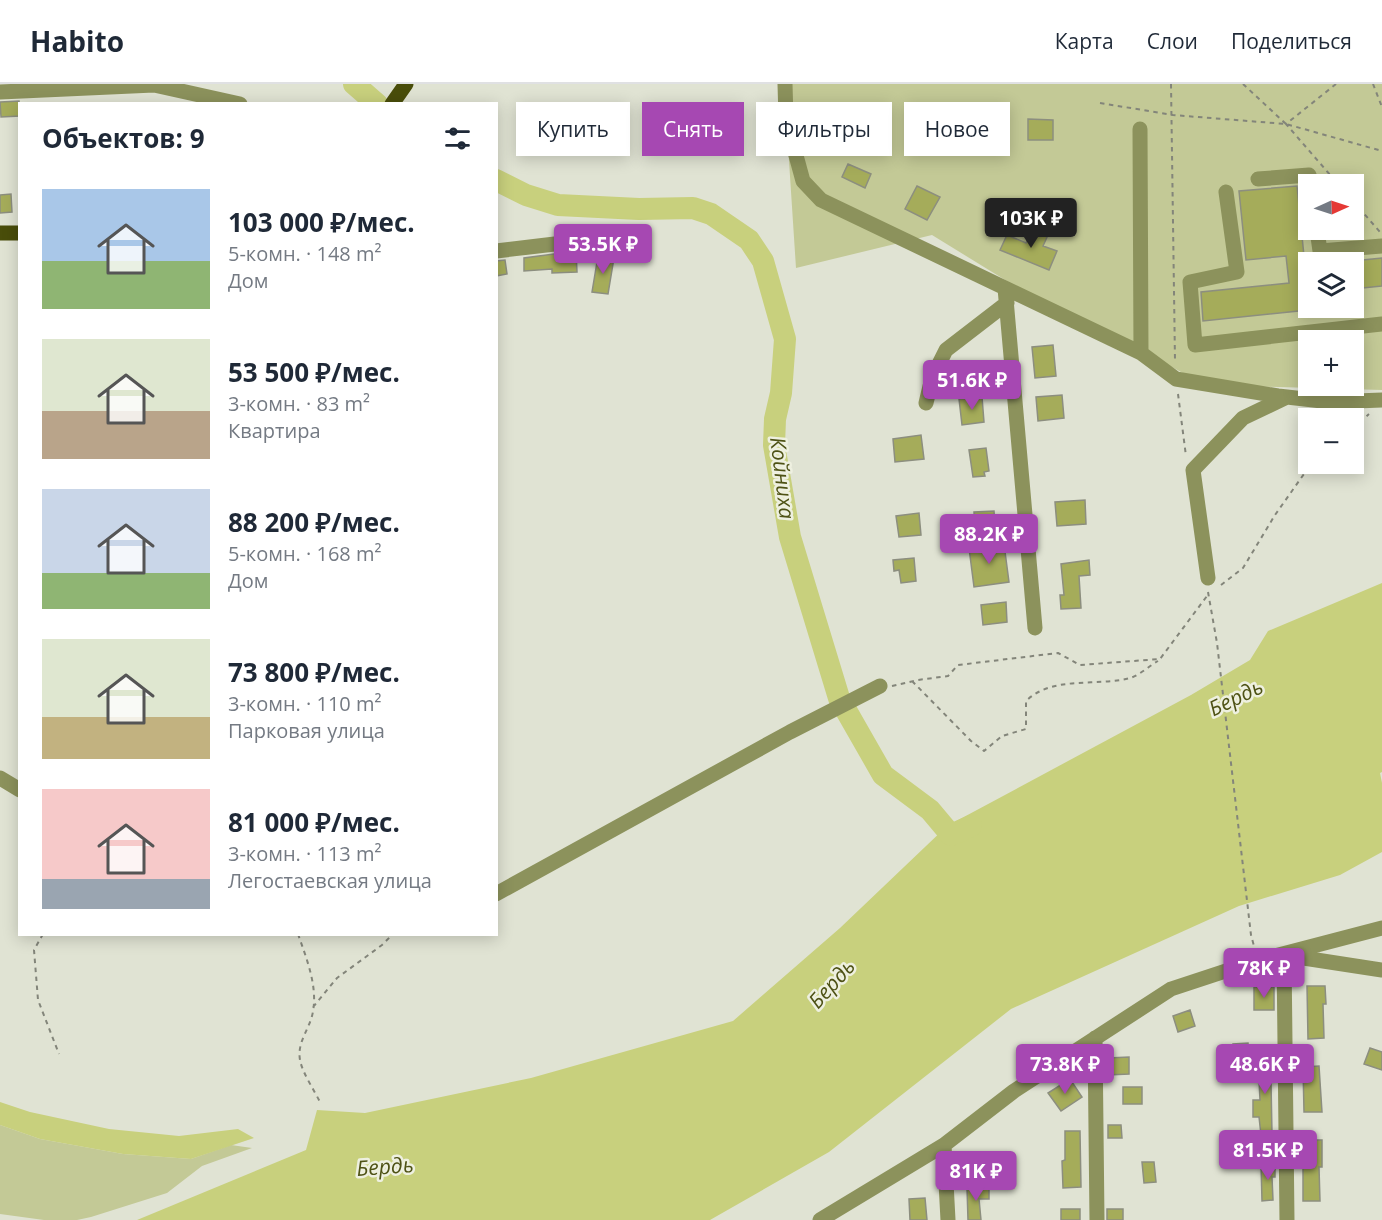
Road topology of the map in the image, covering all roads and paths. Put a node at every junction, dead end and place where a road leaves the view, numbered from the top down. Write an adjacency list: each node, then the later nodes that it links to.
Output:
1 (785, 84): 26 (street)
2 (1171, 84): 10 (path)
3 (1243, 84): 11 (path)
4 (1336, 84): 11 (path)
5 (1373, 84): 9 (path)
6 (0, 92): 7 (street)
7 (231, 102)
8 (1100, 103): 10 (path)
9 (1382, 107)
10 (1173, 115): 11 (path); 29 (path)
11 (1286, 124): 13 (path); 14 (path)
12 (1140, 129): 28 (street)
13 (1382, 151)
14 (1329, 174)
15 (1298, 176): 16 (street)
16 (1258, 179)
17 (1227, 192): 27 (street)
18 (1364, 214): 21 (path)
19 (0, 233): 20 (main road)
20 (18, 233)
21 (1382, 234)
22 (1318, 240): 24 (street)
23 (563, 243): 25 (street)
24 (1382, 246)
25 (498, 251)
26 (1006, 296): 28 (street); 31 (street); 38 (street)
27 (1382, 324)
28 (1141, 354): 29 (street)
29 (1176, 379): 30 (street); 34 (path)
30 (1287, 397): 32 (street); 36 (street)
31 (926, 403)
32 (1378, 405): 33 (path)
33 (1364, 418)
34 (1187, 462)
35 (1304, 474): 36 (path)
36 (1211, 583): 37 (path)
37 (1208, 594): 39 (path); 46 (path)
38 (1035, 628)
39 (1160, 659): 40 (path); 40 (path)
40 (912, 681): 41 (path)
41 (880, 686): 44 (street)
42 (0, 778): 43 (street)
43 (18, 789)
44 (498, 893)
45 (1382, 927): 50 (street)
46 (1251, 935)
47 (43, 936): 54 (path)
48 (299, 936): 52 (path)
49 (391, 936): 52 (path)
50 (1284, 955): 51 (street); 53 (street); 60 (street)
51 (1382, 970)
52 (312, 1007): 55 (path)
53 (1095, 1038): 56 (street); 59 (street)
54 (60, 1054)
55 (320, 1102)
56 (944, 1145): 57 (street); 58 (street)
57 (820, 1220)
58 (948, 1220)
59 (1097, 1220)
60 (1287, 1220)

